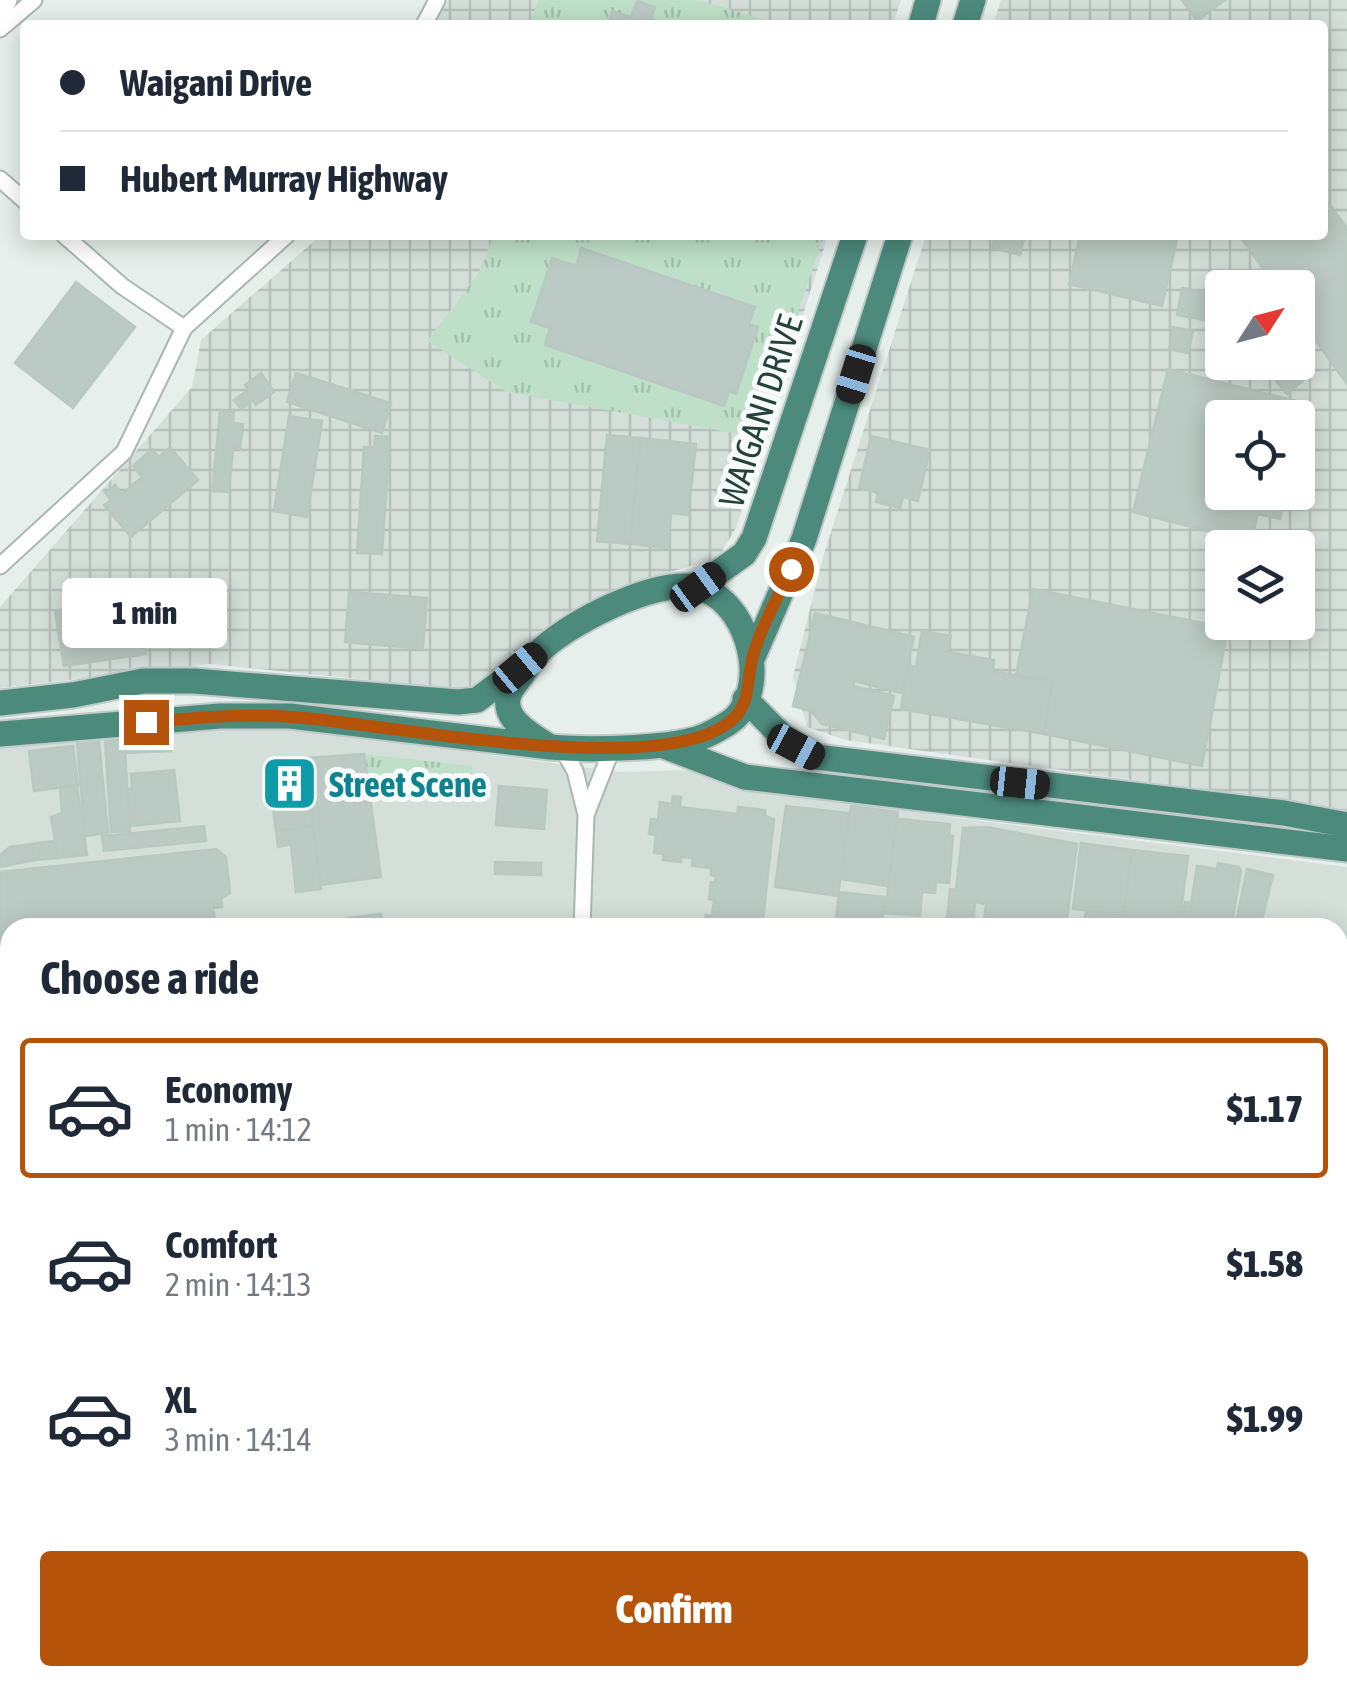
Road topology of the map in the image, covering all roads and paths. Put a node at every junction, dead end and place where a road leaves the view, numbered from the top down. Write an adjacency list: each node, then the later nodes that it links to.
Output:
1 (9, 0): 3 (street)
2 (34, 0): 4 (street)
3 (0, 16)
4 (0, 29)
5 (0, 179): 6 (street)
6 (20, 197)
7 (70, 240): 11 (street)
8 (281, 240): 11 (street)
9 (853, 240): 13 (highway, WAIGANI DRIVE)
10 (898, 240): 15 (highway)
11 (184, 328): 12 (street)
12 (0, 566)
13 (698, 587): 14 (highway); 15 (highway)
14 (537, 653): 17 (highway); 21 (highway)
15 (752, 659): 16 (highway)
16 (745, 699): 19 (highway); 23 (highway)
17 (0, 703)
18 (0, 734): 21 (highway)
19 (659, 744): 20 (highway); 24 (highway)
20 (614, 746): 21 (highway); 22 (street)
21 (556, 748): 22 (street)
22 (586, 815): 25 (street)
23 (1347, 825)
24 (1347, 849)
25 (582, 918)

